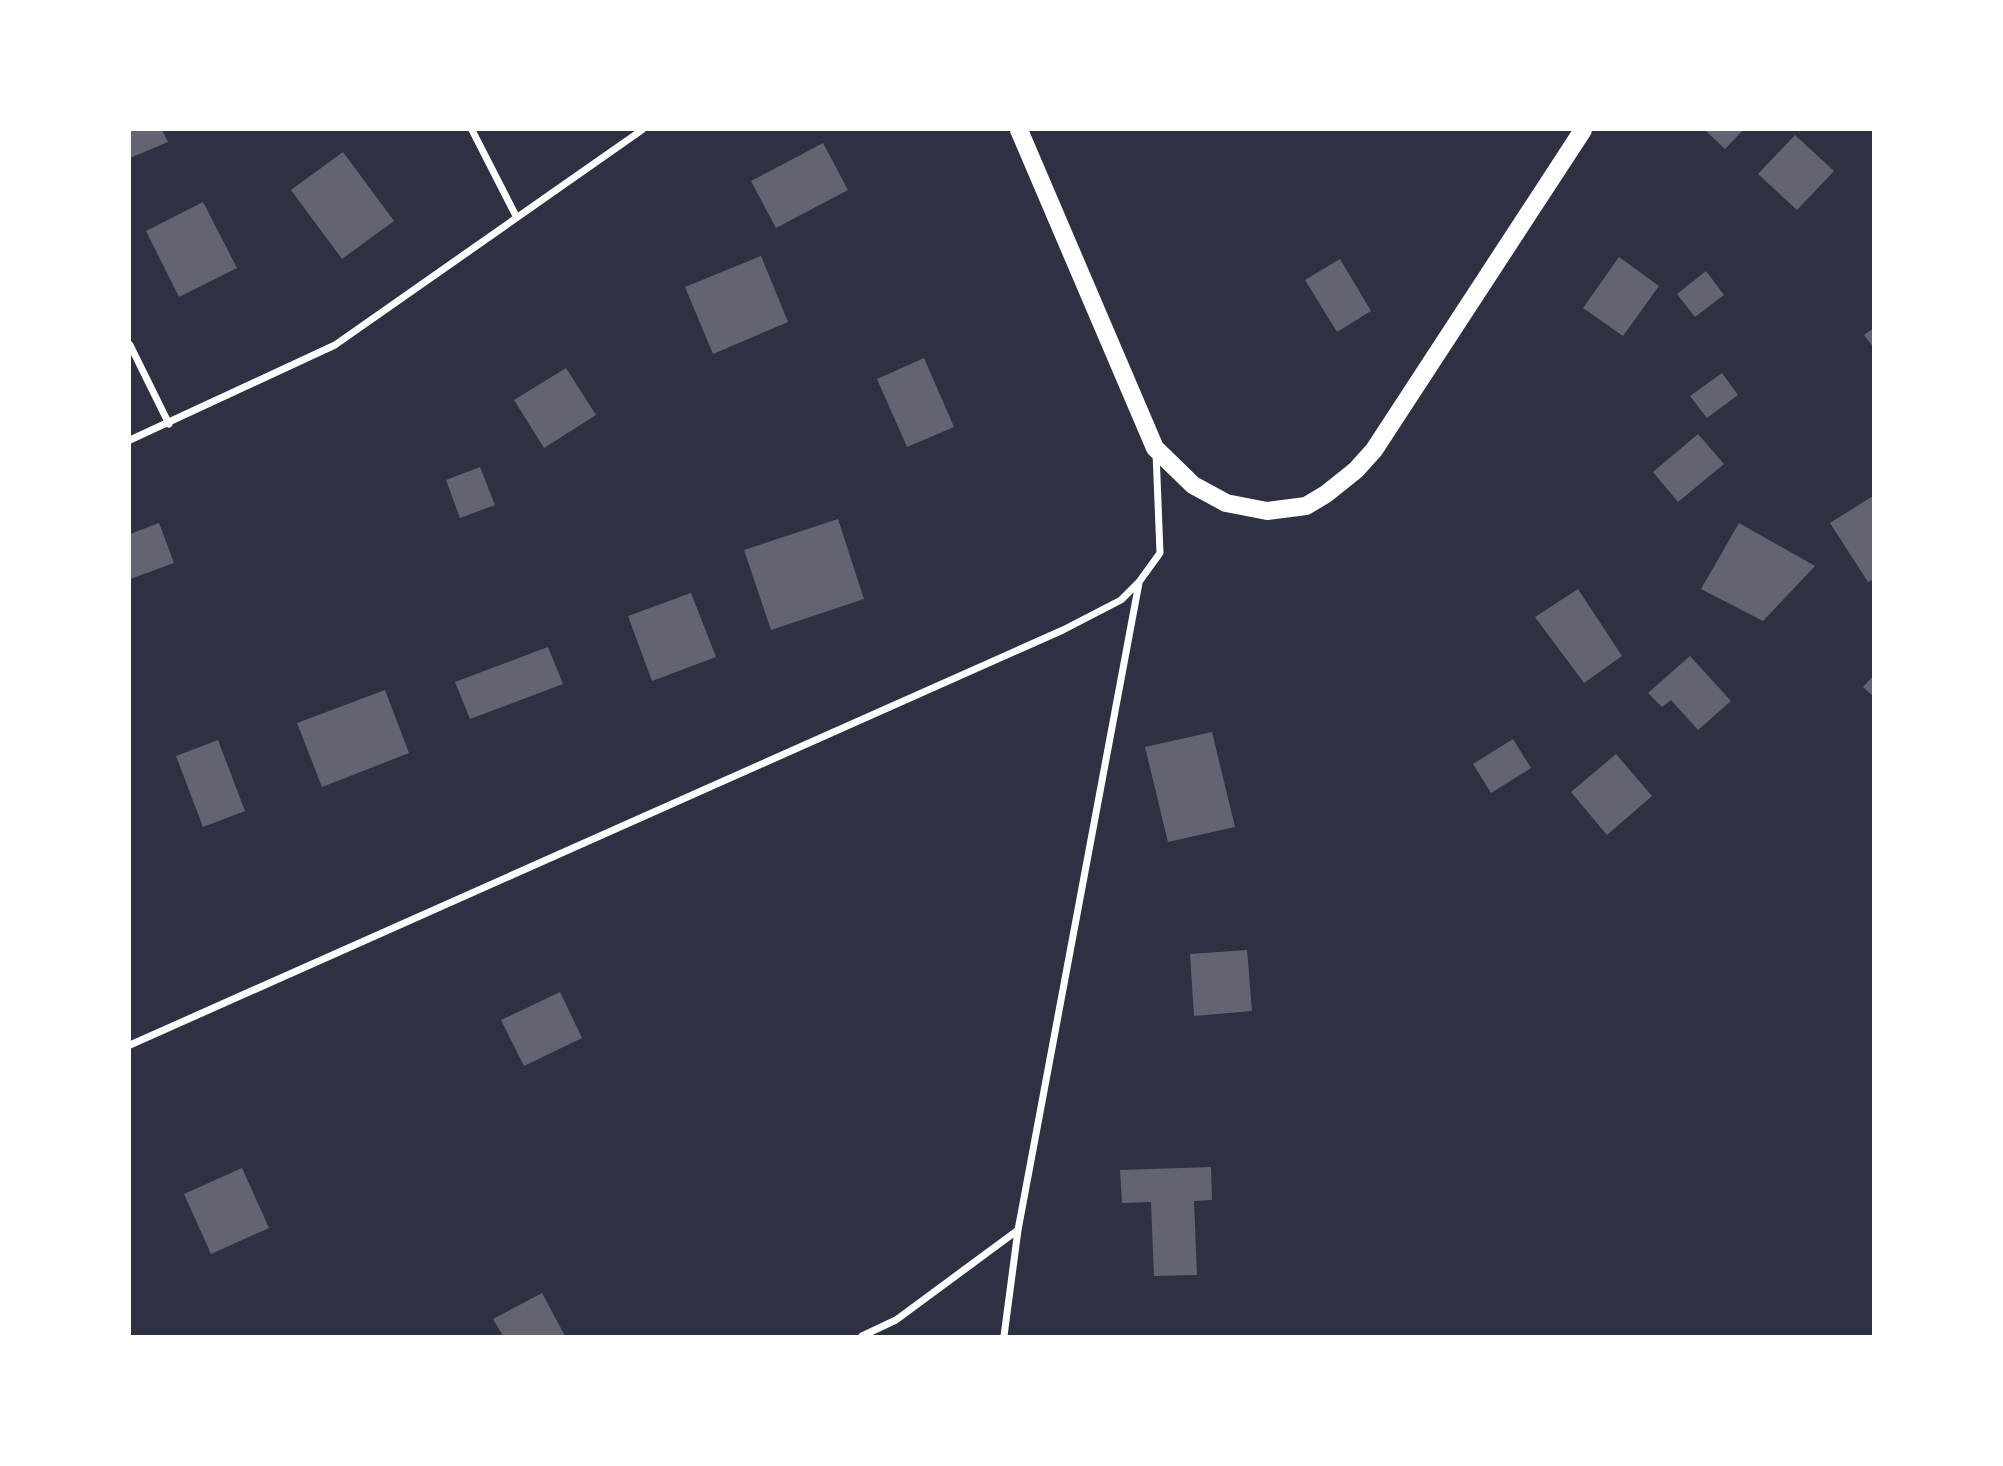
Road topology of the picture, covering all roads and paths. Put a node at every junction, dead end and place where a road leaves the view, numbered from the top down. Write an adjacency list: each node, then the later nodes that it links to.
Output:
1 (472, 130): 5 (street)
2 (642, 130): 5 (street)
3 (1018, 130): 9 (main road)
4 (1583, 130): 9 (main road)
5 (516, 216): 7 (street)
6 (130, 345): 7 (street)
7 (169, 424): 8 (street)
8 (130, 440)
9 (1155, 448): 10 (street)
10 (1139, 582): 11 (street); 12 (street)
11 (130, 1045)
12 (1018, 1230): 13 (street); 14 (street)
13 (862, 1336)
14 (1004, 1336)

